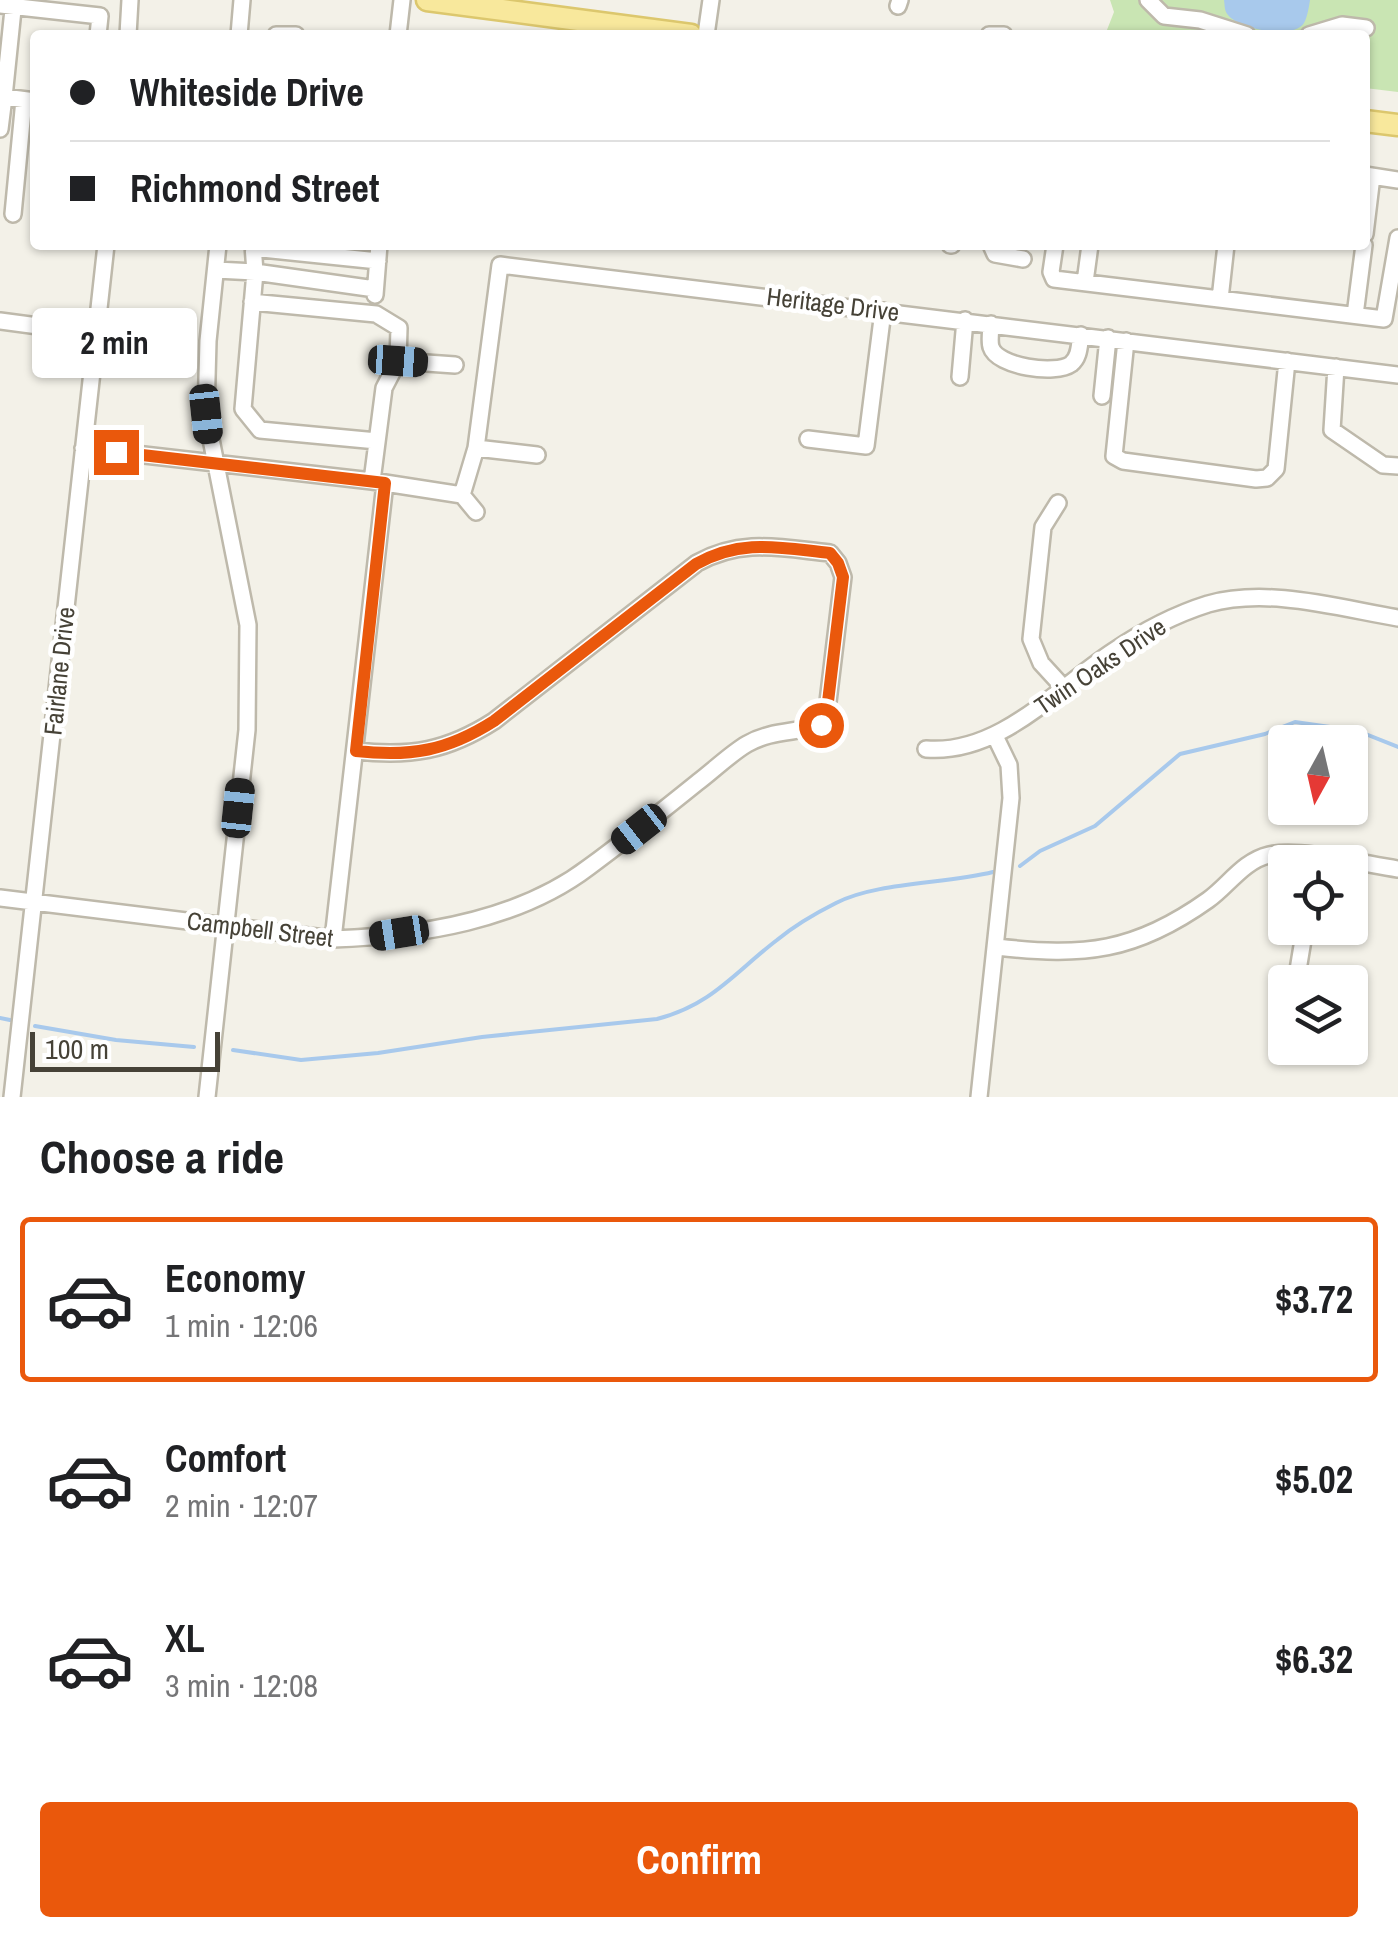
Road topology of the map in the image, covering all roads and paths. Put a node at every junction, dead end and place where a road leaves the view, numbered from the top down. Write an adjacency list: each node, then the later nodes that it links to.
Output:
1 (242, 0): 11 (street)
2 (402, 0): 12 (street)
3 (435, 0): 13 (main road)
4 (711, 0): 14 (street)
5 (1148, 0): 15 (street)
6 (132, 1): 10 (street)
7 (9, 4): 9 (street); 17 (street)
8 (1366, 28): 16 (street)
9 (99, 30)
10 (129, 30)
11 (239, 30)
12 (399, 30)
13 (654, 30)
14 (707, 30)
15 (1231, 30)
16 (1326, 30)
17 (5, 33): 18 (street)
18 (4, 66): 19 (street)
19 (2, 97): 20 (street); 23 (street)
20 (30, 100): 26 (street)
21 (1370, 121): 22 (main road)
22 (1398, 124)
23 (0, 129)
24 (1370, 176): 25 (street)
25 (1398, 180)
26 (12, 214)
27 (1398, 238): 47 (street)
28 (106, 250): 51 (street, Fairlane Drive)
29 (218, 250): 39 (street)
30 (253, 250): 40 (street)
31 (324, 250): 37 (street)
32 (993, 250): 38 (street)
33 (1054, 250): 41 (street)
34 (1089, 250): 41 (street)
35 (1225, 250): 43 (street)
36 (1363, 250): 47 (street)
37 (378, 253): 42 (street)
38 (1023, 258)
39 (216, 270): 40 (street); 67 (street)
40 (255, 272): 42 (street); 44 (street)
41 (1085, 282): 43 (street)
42 (375, 289): 46 (street)
43 (1220, 299): 47 (street)
44 (252, 302): 46 (street); 63 (street)
45 (884, 310): 48 (street, Heritage Drive); 62 (street); 65 (street, Heritage Drive)
46 (376, 314): 55 (street)
47 (1355, 315)
48 (965, 320): 50 (street, Heritage Drive); 60 (street)
49 (0, 321): 51 (street)
50 (991, 324): 52 (street, Heritage Drive); 52 (street)
51 (98, 334): 64 (street, Fairlane Drive)
52 (1081, 335): 53 (street, Heritage Drive)
53 (1108, 338): 54 (street, Heritage Drive); 61 (street)
54 (1126, 341): 56 (street, Heritage Drive); 56 (street)
55 (398, 361): 57 (street); 63 (street)
56 (1287, 361): 58 (street, Heritage Drive)
57 (455, 365)
58 (1336, 367): 59 (street, Heritage Drive); 68 (street)
59 (1398, 375)
60 (960, 377)
61 (1102, 396)
62 (808, 438)
63 (377, 441): 69 (street)
64 (83, 448): 67 (street); 82 (street, Fairlane Drive)
65 (476, 448): 66 (street); 70 (street, Heritage Drive)
66 (537, 455)
67 (214, 463): 69 (street); 83 (street)
68 (1398, 466)
69 (379, 482): 70 (street); 77 (street)
70 (462, 495): 72 (street)
71 (1058, 503): 74 (street)
72 (476, 512)
73 (1398, 618): 74 (street, Twin Oaks Drive)
74 (1063, 688): 75 (street, Twin Oaks Drive)
75 (995, 736): 76 (street, Twin Oaks Drive); 85 (street)
76 (926, 749)
77 (356, 751): 84 (street); 84 (street, Campbell Street)
78 (1268, 856): 85 (street)
79 (1368, 866): 80 (street)
80 (1398, 869)
81 (0, 898): 82 (street, Campbell Street)
82 (34, 902): 83 (street, Campbell Street); 86 (street, Fairlane Drive)
83 (226, 926): 84 (street, Campbell Street); 87 (street)
84 (333, 940)
85 (998, 946): 88 (street)
86 (12, 1097)
87 (206, 1097)
88 (978, 1097)

